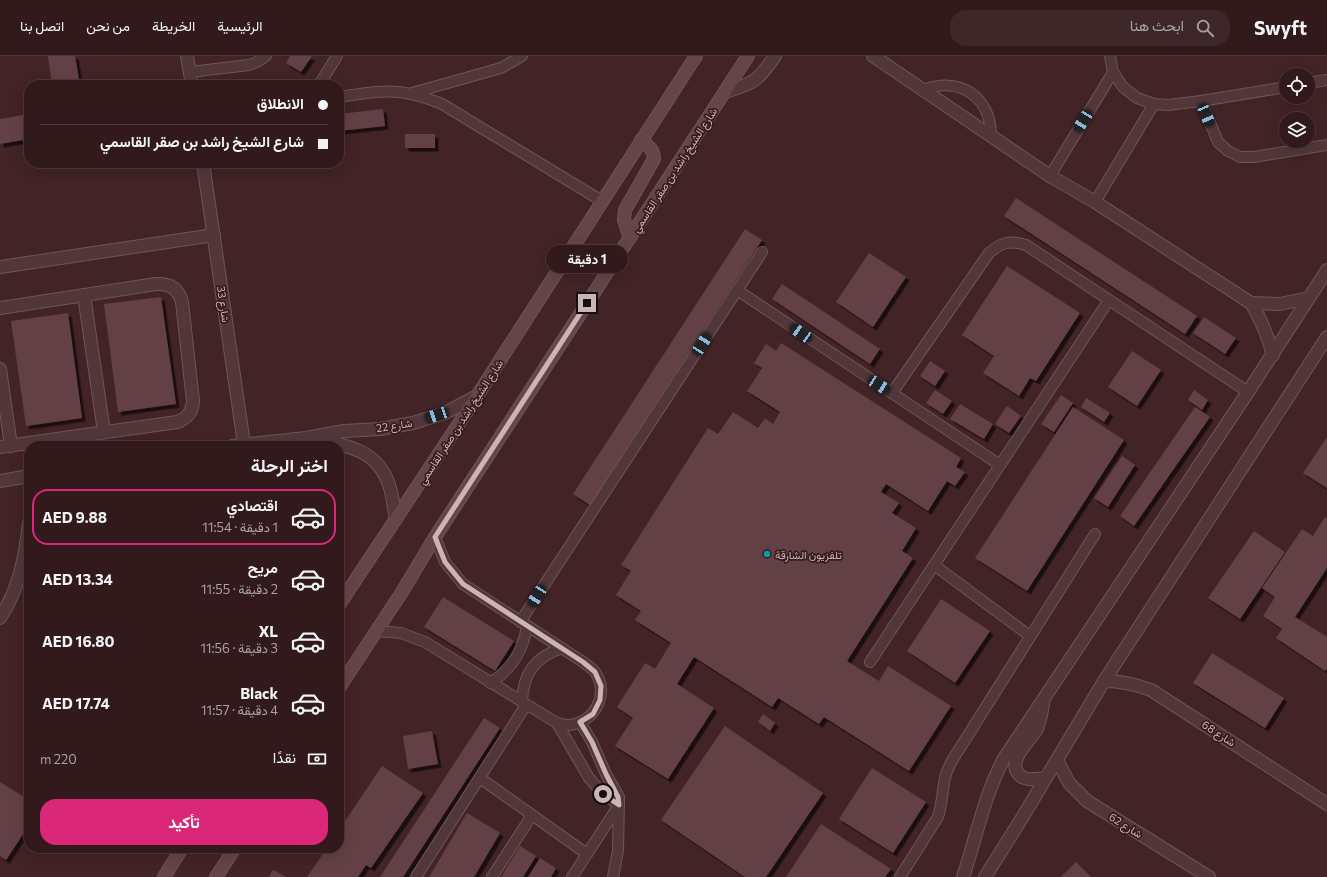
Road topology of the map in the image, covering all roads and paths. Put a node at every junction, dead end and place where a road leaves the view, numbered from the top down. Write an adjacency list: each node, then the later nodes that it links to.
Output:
1 (187, 56): 10 (street)
2 (266, 56): 10 (lane)
3 (337, 56): 13 (lane)
4 (522, 56): 19 (lane)
5 (696, 56): 24 (main road, شارع الشيخ راشد بن صقر القاسمي)
6 (748, 56): 18 (main road, شارع الشيخ راشد بن صقر القاسمي)
7 (775, 56): 18 (street)
8 (873, 56): 17 (street)
9 (1110, 56): 11 (lane)
10 (190, 72): 12 (street)
11 (1113, 72): 22 (lane); 27 (lane)
12 (191, 80)
13 (322, 80)
14 (1327, 80): 15 (lane)
15 (1315, 82)
16 (1279, 88): 21 (lane)
17 (923, 90): 23 (street); 23 (lane)
18 (725, 92): 31 (main road, شارع الشيخ راشد بن صقر القاسمي)
19 (410, 93): 20 (lane); 28 (lane)
20 (344, 96)
21 (1200, 101): 22 (lane); 25 (lane)
22 (1154, 104): 29 (lane)
23 (991, 136): 27 (street)
24 (641, 140): 28 (main road, شارع الشيخ راشد بن صقر القاسمي); 31 (main road)
25 (1327, 146)
26 (204, 168): 30 (street, شارع 33)
27 (1050, 176): 29 (street)
28 (602, 201): 46 (main road, شارع الشيخ راشد بن صقر القاسمي)
29 (1095, 202): 39 (street)
30 (214, 235): 33 (street); 50 (street, شارع 33)
31 (630, 238): 61 (main road, شارع الشيخ راشد بن صقر القاسمي)
32 (762, 252): 35 (lane)
33 (0, 267)
34 (1327, 270): 37 (street)
35 (737, 290): 45 (lane); 66 (lane)
36 (84, 295): 40 (street); 47 (street); 47 (street)
37 (1309, 298): 39 (street); 42 (street)
38 (1109, 300): 44 (lane); 45 (lane); 56 (lane)
39 (1251, 303): 42 (street)
40 (0, 308)
41 (1327, 338): 72 (street)
42 (1272, 355): 44 (street)
43 (0, 369): 55 (street)
44 (1248, 392): 74 (street)
45 (892, 393): 56 (lane)
46 (477, 396): 48 (street, شارع 22); 59 (main road, شارع الشيخ راشد بن صقر القاسمي)
47 (104, 432): 49 (street)
48 (306, 438): 51 (street, شارع 22); 52 (street, شارع 22)
49 (40, 441)
50 (238, 441)
51 (277, 441)
52 (323, 441)
53 (24, 443): 55 (street)
54 (344, 445): 59 (street, شارع 22)
55 (5, 446)
56 (1000, 465): 63 (lane)
57 (24, 477): 58 (street)
58 (0, 480)
59 (396, 519): 64 (main road, شارع الشيخ راشد بن صقر القاسمي)
60 (1094, 534): 68 (lane)
61 (435, 537): 66 (lane); 67 (main road, شارع الشيخ راشد بن صقر القاسمي)
62 (24, 559): 65 (street)
63 (934, 565): 68 (lane); 70 (lane)
64 (344, 597)
65 (0, 618)
66 (524, 624): 69 (lane); 73 (lane)
67 (376, 631): 71 (main road, شارع الشيخ راشد بن صقر القاسمي); 73 (lane)
68 (1030, 636): 93 (lane)
69 (562, 648): 75 (lane); 76 (lane)
70 (870, 662)
71 (344, 680)
72 (1104, 681): 78 (street); 81 (street, شارع 68)
73 (490, 683): 75 (lane)
74 (1043, 701): 80 (street); 94 (street)
75 (524, 703): 77 (lane); 79 (lane)
76 (580, 722): 77 (lane); 82 (lane)
77 (557, 723): 82 (lane)
78 (1056, 760): 80 (street); 96 (street, شارع 62)
79 (480, 778): 83 (lane); 89 (lane)
80 (1045, 778): 95 (street)
81 (1327, 804)
82 (619, 805): 86 (lane); 92 (lane)
83 (532, 815): 86 (lane); 90 (lane)
84 (179, 853): 87 (main road)
85 (232, 853): 88 (main road)
86 (587, 854): 91 (lane)
87 (164, 877)
88 (216, 877)
89 (416, 877)
90 (492, 877)
91 (572, 877)
92 (613, 877)
93 (900, 877)
94 (963, 877)
95 (985, 877)
96 (1209, 877)

